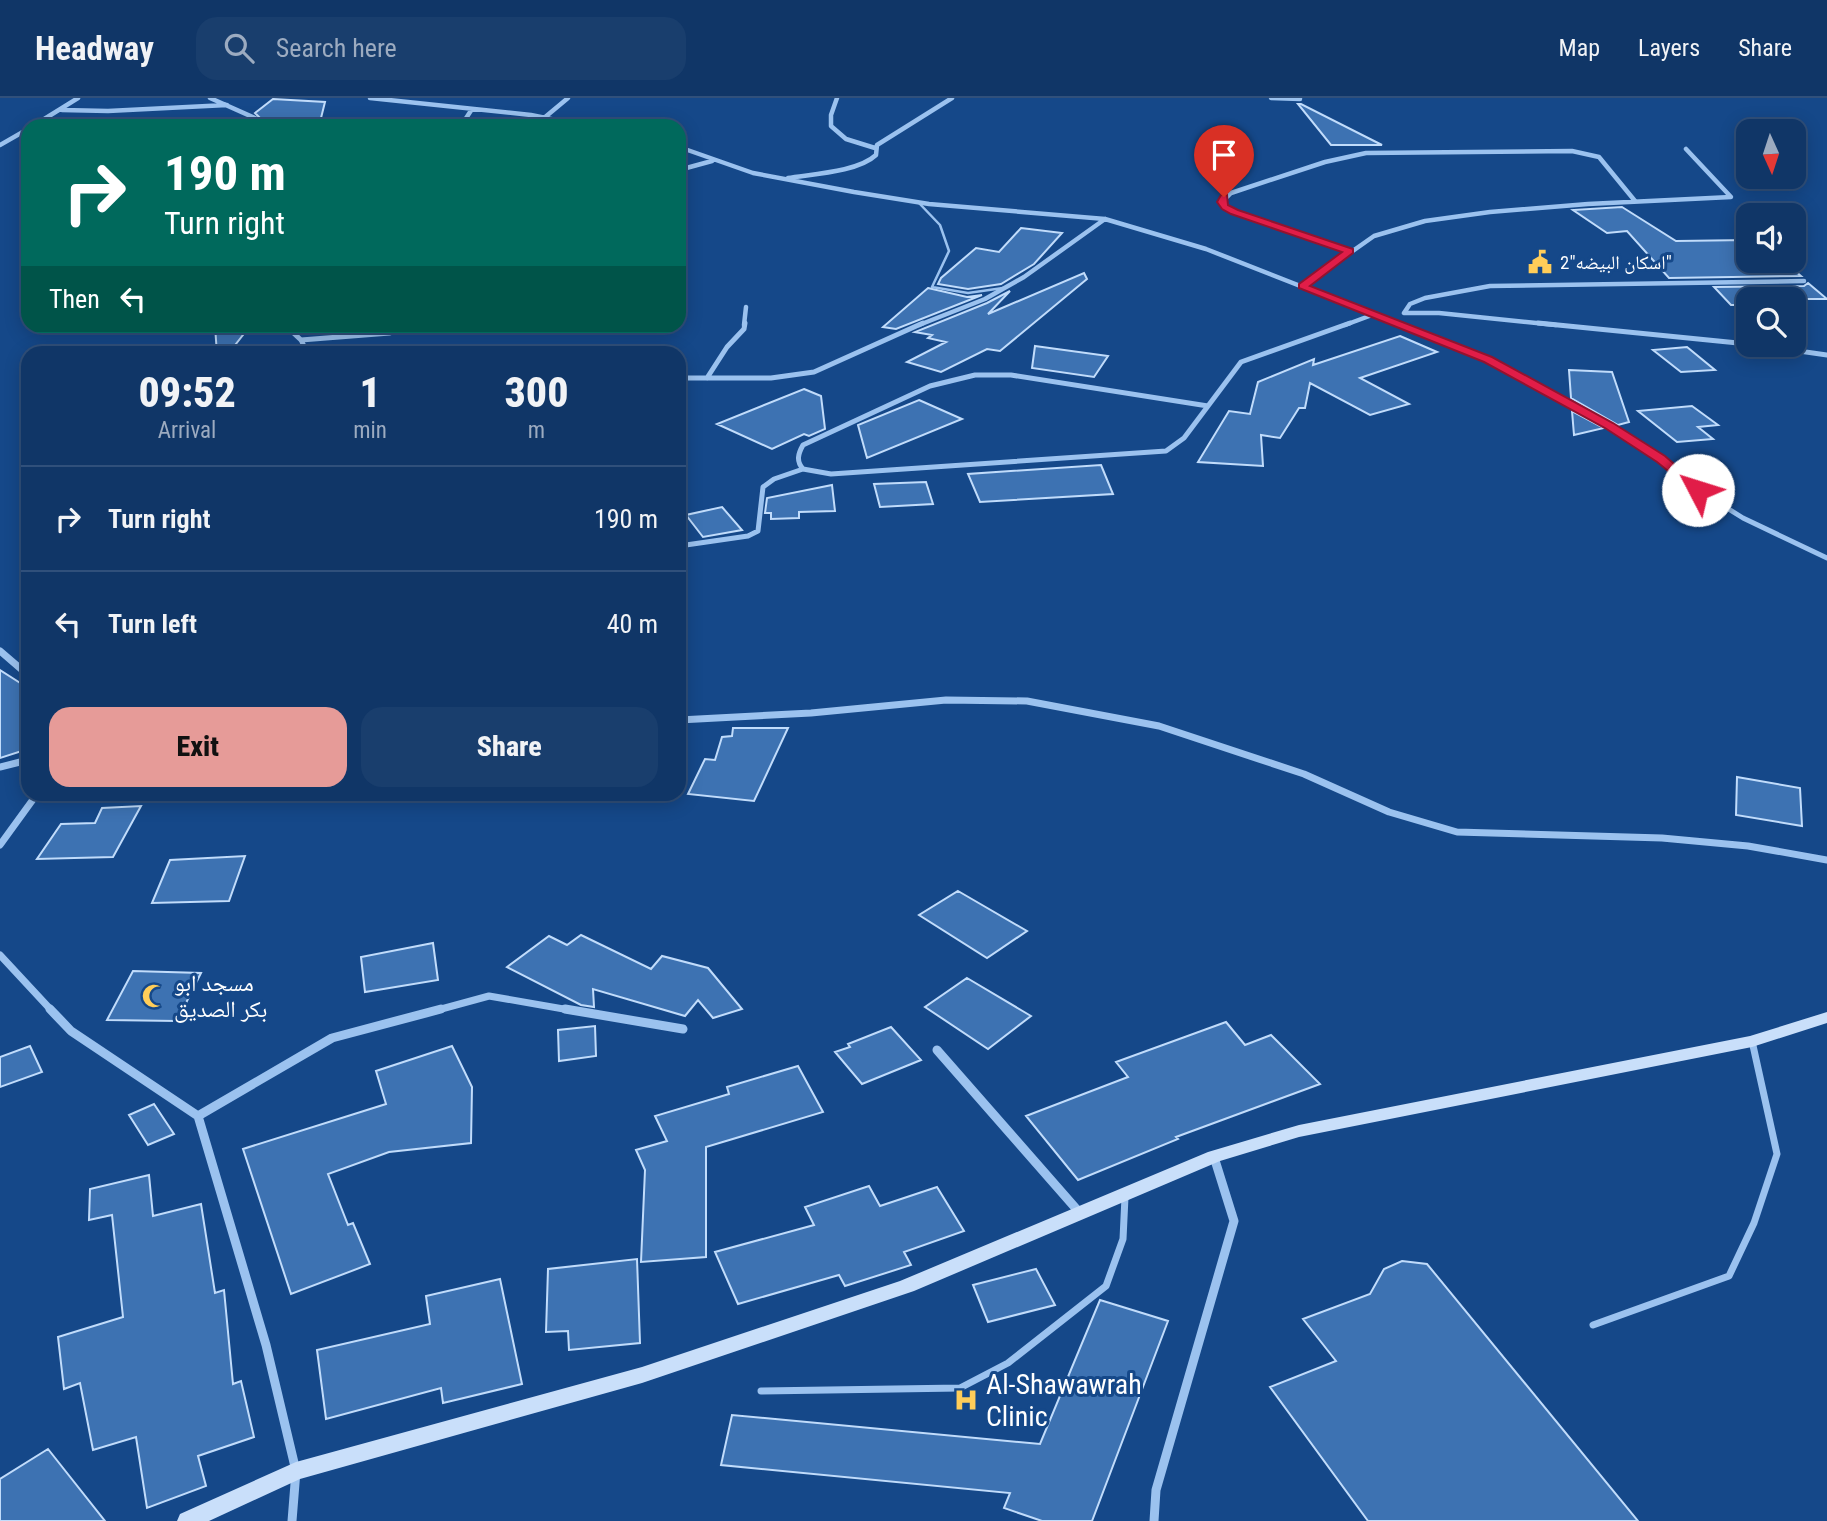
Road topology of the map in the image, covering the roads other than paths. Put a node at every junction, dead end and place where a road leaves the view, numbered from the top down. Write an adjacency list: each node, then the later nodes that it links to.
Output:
1 (78, 98): 12 (street)
2 (209, 98): 10 (street)
3 (370, 98): 9 (street)
4 (569, 98): 13 (street)
5 (837, 98): 20 (street)
6 (952, 98): 20 (street)
7 (1271, 98): 8 (street)
8 (1300, 99)
9 (413, 100): 11 (street)
10 (227, 105): 12 (street); 15 (street)
11 (472, 109): 13 (street); 16 (street)
12 (62, 110): 14 (street)
13 (544, 118): 17 (street)
14 (46, 119)
15 (257, 119)
16 (466, 119)
17 (549, 119)
18 (21, 133): 19 (street)
19 (0, 145)
20 (875, 148): 25 (street)
21 (1686, 149): 26 (street)
22 (686, 150): 23 (street)
23 (713, 160): 24 (street); 25 (street)
24 (686, 168)
25 (784, 179): 27 (street)
26 (1635, 201): 29 (street); 29 (street)
27 (918, 202): 28 (street); 32 (lane)
28 (1105, 219): 31 (street); 32 (street)
29 (1349, 251): 31 (street)
30 (1804, 281): 38 (street)
31 (1303, 286): 34 (street)
32 (1005, 287): 43 (street)
33 (746, 307): 43 (street)
34 (1372, 314): 44 (street); 47 (street)
35 (294, 333): 37 (street)
36 (390, 333): 37 (street)
37 (301, 340): 39 (street)
38 (1736, 343)
39 (304, 346)
40 (1806, 352): 41 (street)
41 (1827, 355)
42 (686, 379): 43 (street)
43 (707, 379)
44 (1208, 406): 45 (street); 45 (street)
45 (803, 469): 46 (street)
46 (686, 545)
47 (1827, 558)
48 (0, 651): 49 (street)
49 (21, 669)
50 (686, 720): 55 (street)
51 (21, 762): 52 (street)
52 (0, 767)
53 (32, 801): 54 (street)
54 (0, 845)
55 (1827, 860)
56 (0, 955): 61 (street)
57 (1827, 1017): 59 (street)
58 (683, 1029): 61 (street)
59 (1752, 1041): 62 (street); 65 (lane)
60 (937, 1050): 64 (street)
61 (198, 1116): 67 (street)
62 (1214, 1156): 63 (street); 70 (street)
63 (1125, 1194): 64 (street); 66 (lane)
64 (1080, 1213): 67 (street)
65 (1593, 1325)
66 (761, 1391)
67 (296, 1471): 68 (street); 69 (street)
68 (187, 1521)
69 (292, 1521)
70 (1154, 1521)

